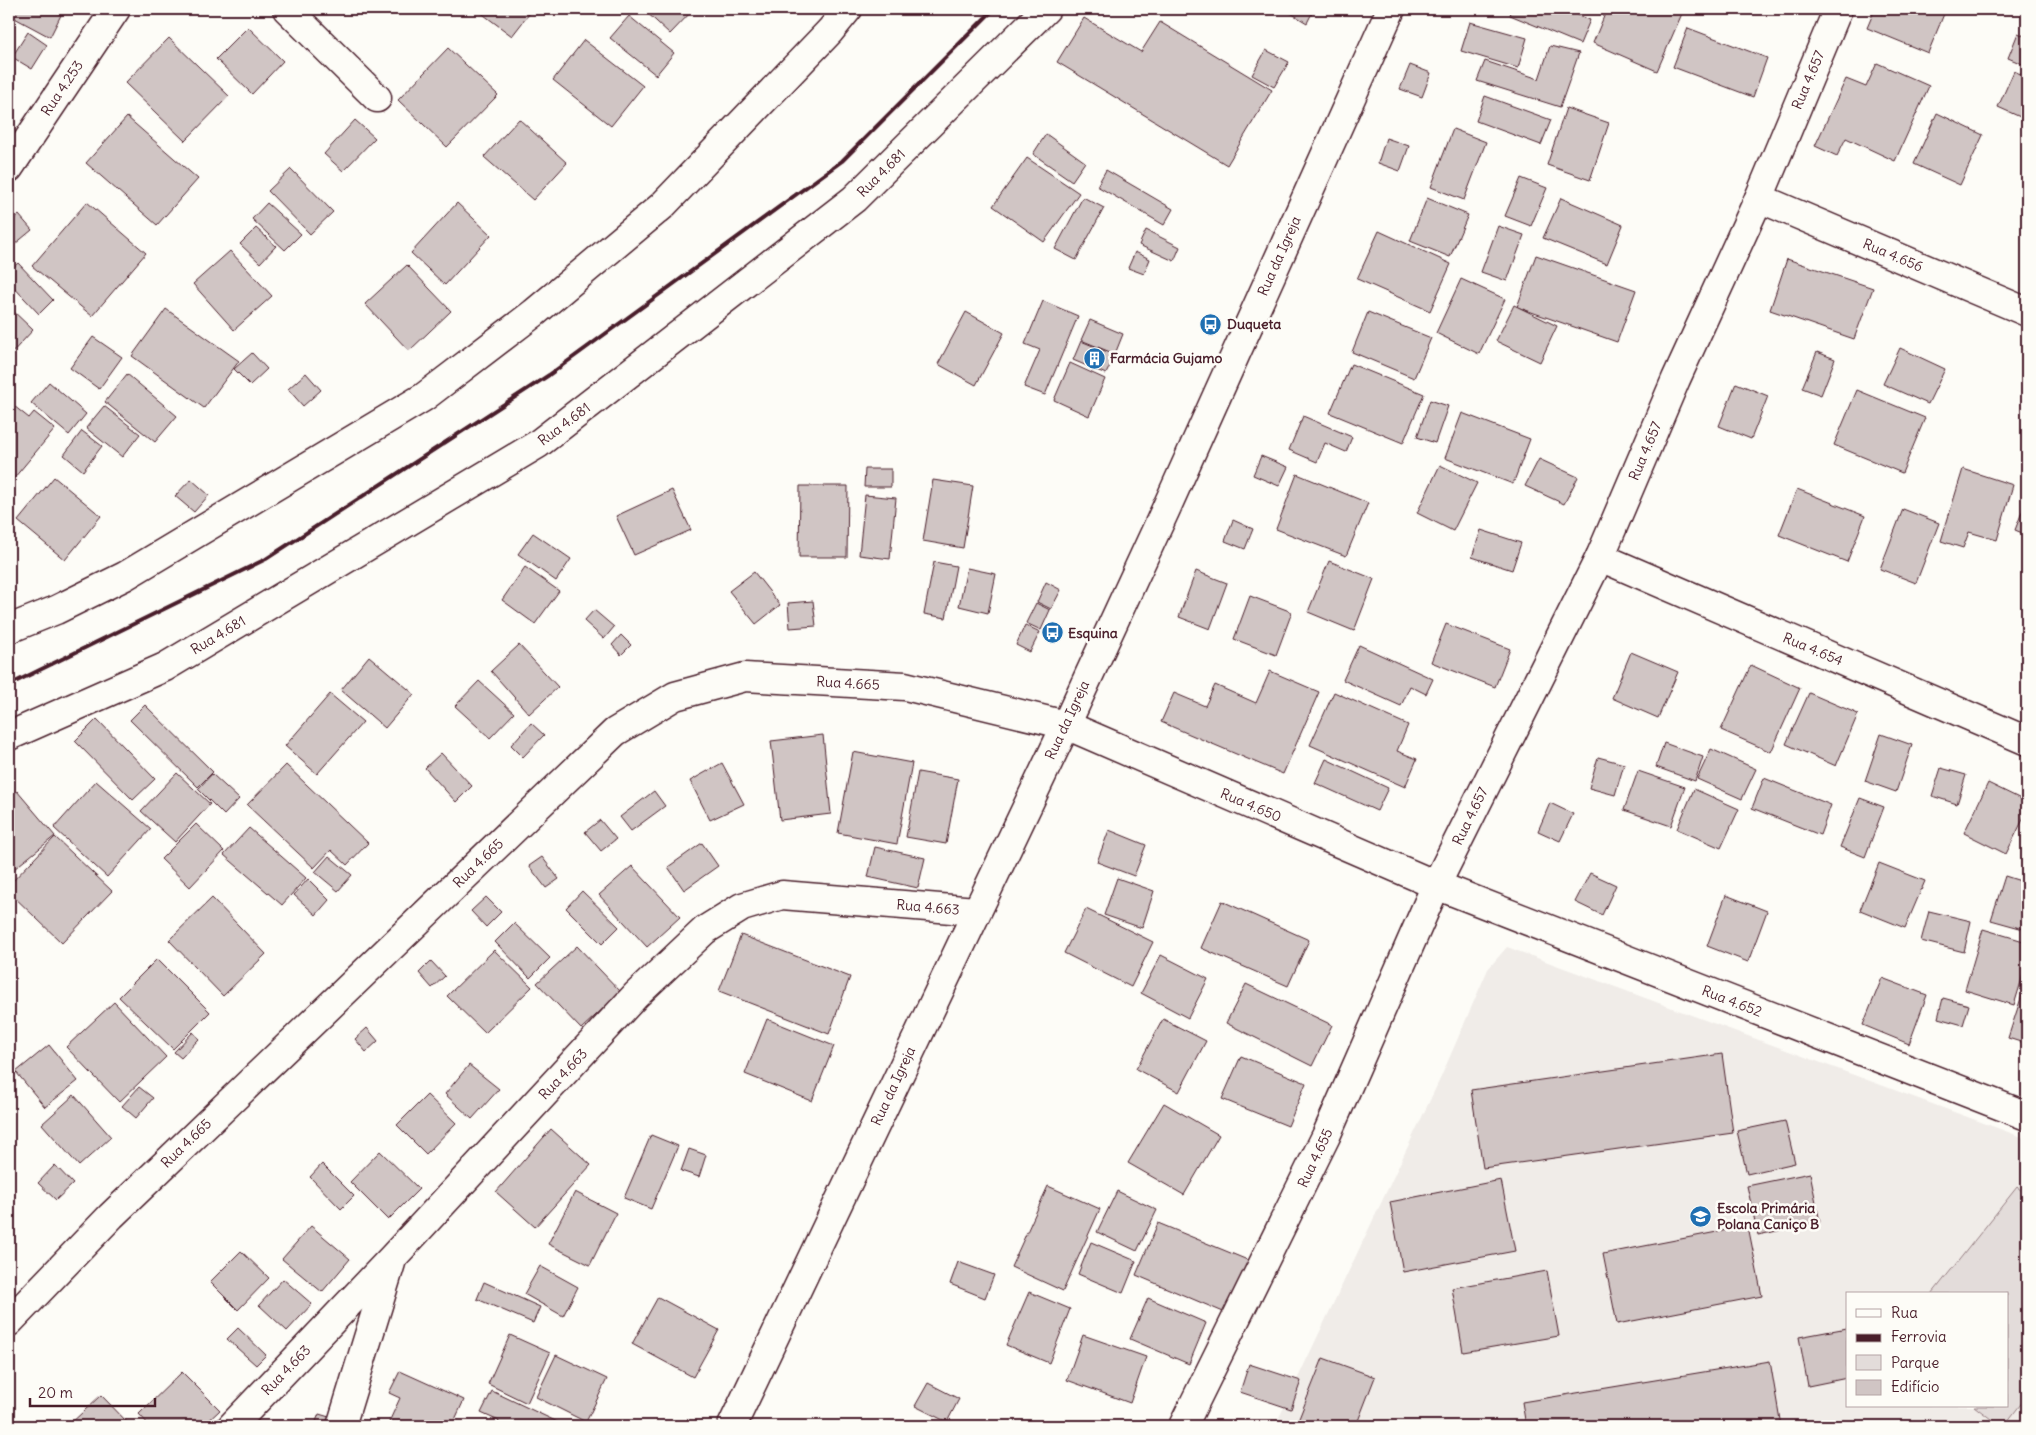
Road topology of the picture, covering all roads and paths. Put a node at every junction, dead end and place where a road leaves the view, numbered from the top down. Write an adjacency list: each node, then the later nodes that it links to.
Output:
1 (116, 9): 8 (street, Rua 4.253)
2 (287, 9): 7 (street)
3 (848, 9): 12 (street)
4 (1046, 9): 14 (street, Rua 4.681)
5 (1391, 9): 13 (street, Rua da Igreja)
6 (1838, 9): 9 (street, Rua 4.657)
7 (377, 98)
8 (9, 168)
9 (1759, 198): 10 (street, Rua 4.656); 11 (street, Rua 4.657)
10 (2027, 312)
11 (1600, 557): 15 (street, Rua 4.654); 16 (street, Rua 4.657)
12 (9, 629)
13 (1066, 725): 16 (street, Rua 4.650); 17 (street, Rua da Igreja); 20 (street, Rua 4.665)
14 (9, 736)
15 (2027, 741)
16 (1436, 886): 18 (street, Rua 4.652); 24 (street, Rua 4.655)
17 (976, 911): 19 (street, Rua 4.663); 23 (street, Rua da Igreja)
18 (2027, 1116)
19 (393, 1257): 21 (street, Rua 4.663); 22 (street)
20 (9, 1322)
21 (232, 1426)
22 (341, 1426)
23 (732, 1426)
24 (1183, 1426)

